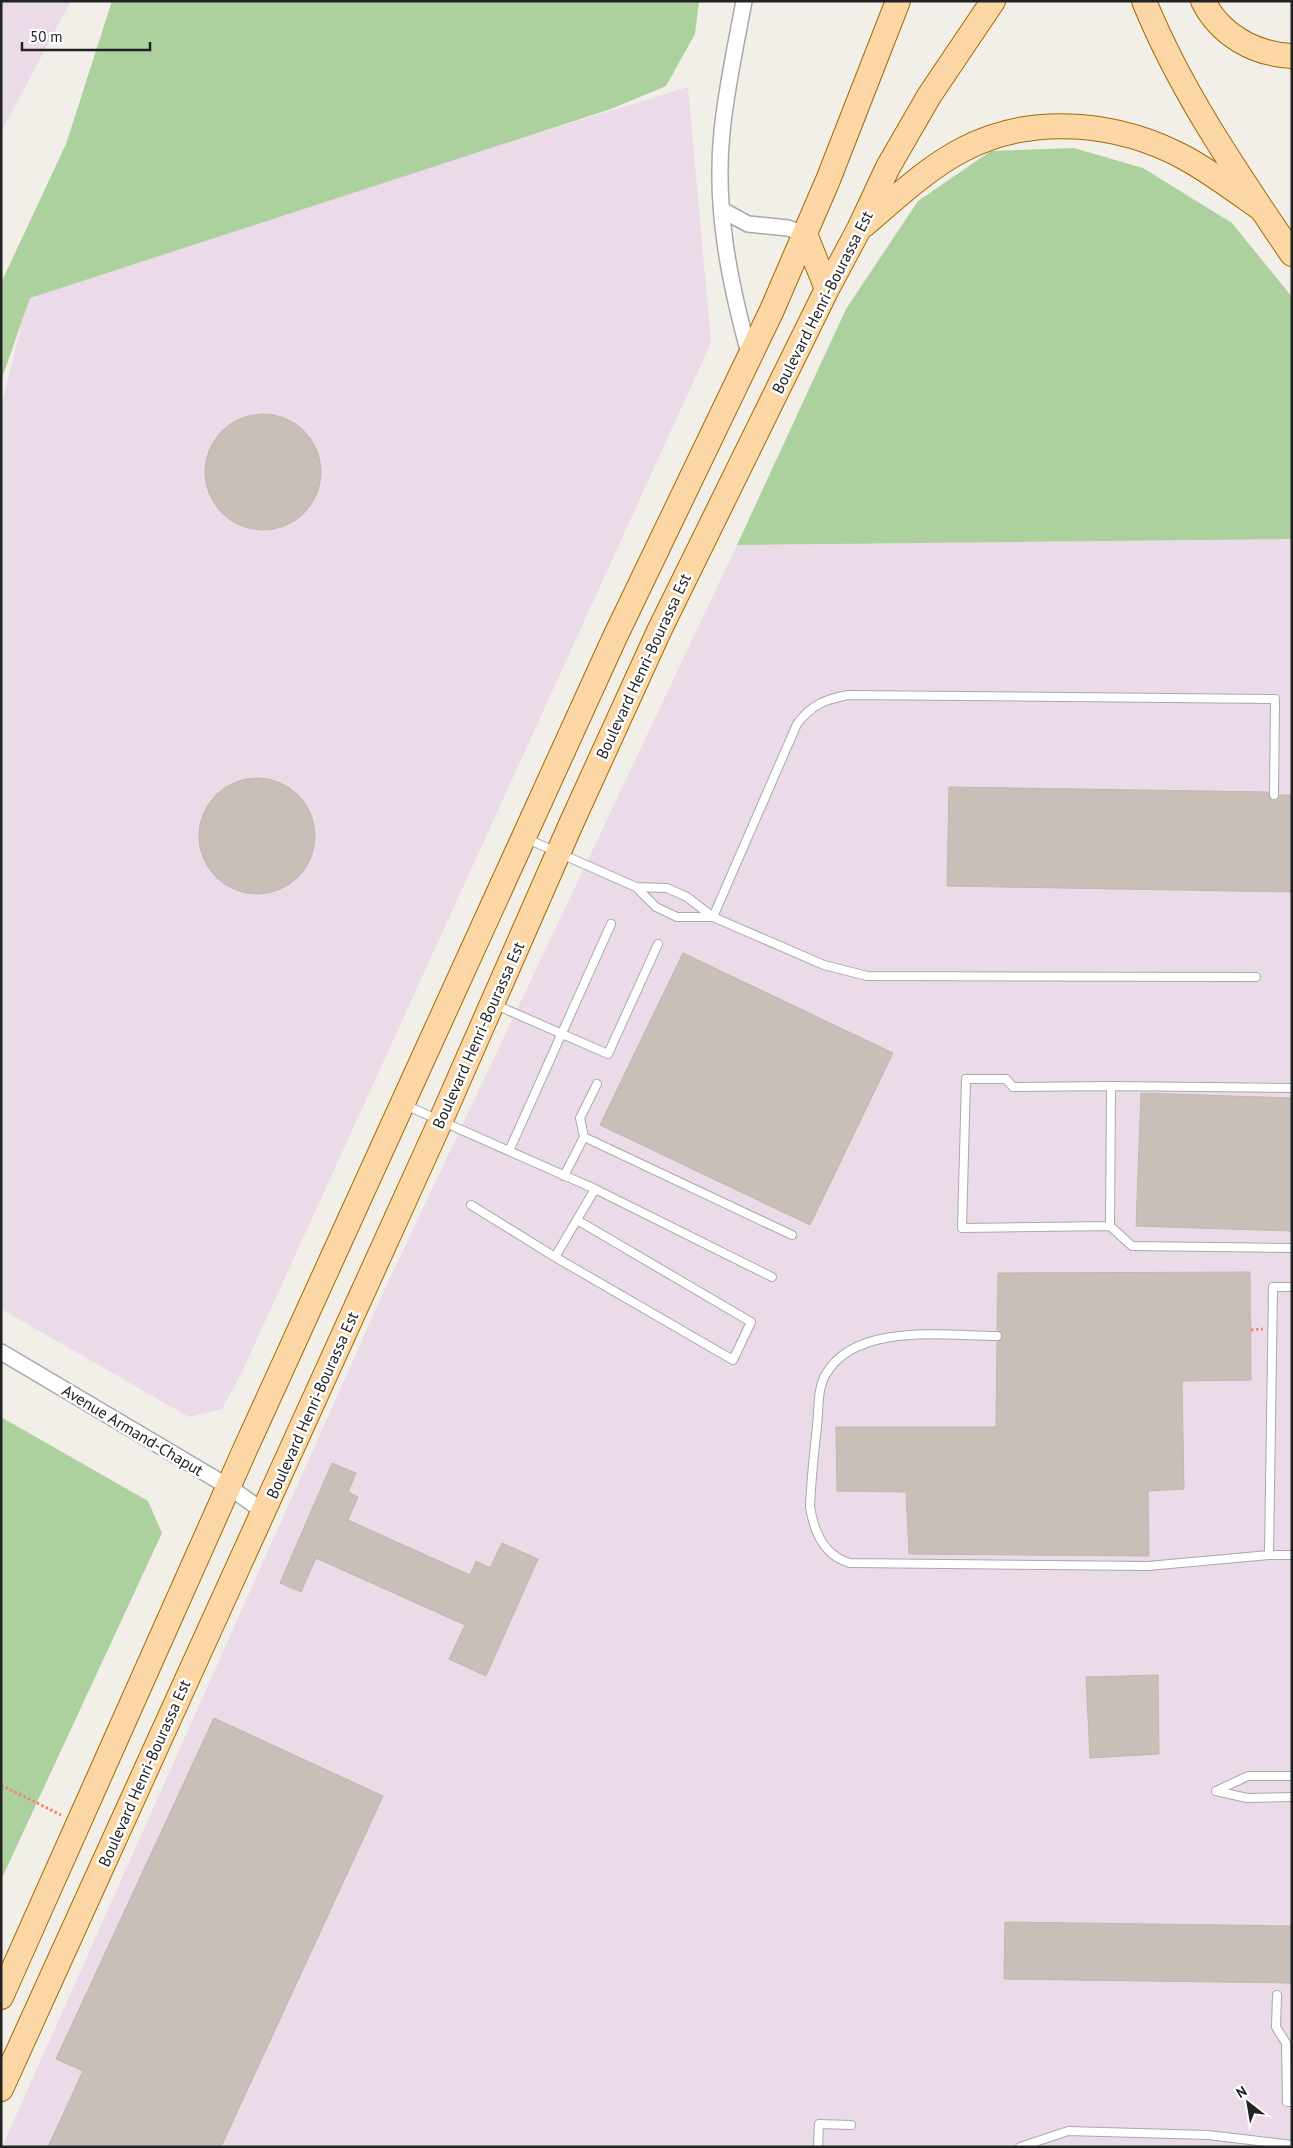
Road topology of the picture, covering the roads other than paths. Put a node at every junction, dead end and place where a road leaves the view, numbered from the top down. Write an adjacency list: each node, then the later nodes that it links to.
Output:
1 (744, 1): 8 (street)
2 (898, 1): 10 (main road)
3 (993, 1): 9 (main road, Boulevard Henri-Bourassa Est)
4 (1144, 1): 7 (main road)
5 (1203, 1): 6 (main road)
6 (1292, 56)
7 (1260, 208): 9 (main road); 11 (main road)
8 (722, 210): 10 (street); 13 (street)
9 (859, 229): 12 (main road, Boulevard Henri-Bourassa Est)
10 (805, 234): 12 (main road); 13 (main road)
11 (1292, 254)
12 (827, 289): 16 (main road, Boulevard Henri-Bourassa Est)
13 (750, 358): 15 (main road)
14 (1274, 795): 18 (lane)
15 (524, 837): 16 (lane); 27 (main road)
16 (558, 852): 17 (lane); 22 (main road, Boulevard Henri-Bourassa Est)
17 (636, 887): 18 (lane); 18 (lane)
18 (713, 917): 21 (lane)
19 (611, 924): 23 (lane)
20 (658, 944): 23 (lane)
21 (1256, 977)
22 (492, 1004): 23 (lane); 28 (main road, Boulevard Henri-Bourassa Est)
23 (562, 1033): 30 (lane)
24 (597, 1084): 29 (lane)
25 (1111, 1086): 26 (lane); 35 (lane); 35 (lane)
26 (1292, 1088)
27 (402, 1104): 28 (lane); 43 (main road)
28 (441, 1120): 30 (lane); 44 (main road, Boulevard Henri-Bourassa Est)
29 (584, 1137): 31 (lane); 36 (lane)
30 (509, 1151): 31 (lane)
31 (564, 1176): 32 (lane)
32 (595, 1189): 34 (lane); 39 (lane)
33 (471, 1205): 38 (lane)
34 (577, 1220): 38 (lane); 38 (lane)
35 (1110, 1226): 37 (lane)
36 (792, 1235)
37 (1292, 1248)
38 (555, 1257)
39 (772, 1277)
40 (1292, 1287): 45 (lane)
41 (997, 1336): 45 (lane)
42 (1, 1352): 43 (street, Avenue Armand-Chaput)
43 (229, 1487): 44 (street, Avenue Armand-Chaput); 50 (main road)
44 (264, 1511): 51 (main road, Boulevard Henri-Bourassa Est)
45 (1269, 1555): 46 (lane)
46 (1292, 1555)
47 (1292, 1776): 48 (lane)
48 (1292, 1797)
49 (1277, 1995): 52 (lane)
50 (1, 1997)
51 (1, 2089)
52 (1292, 2102)
53 (851, 2125): 55 (lane)
54 (1291, 2145): 56 (lane)
55 (818, 2147)
56 (1020, 2147)

